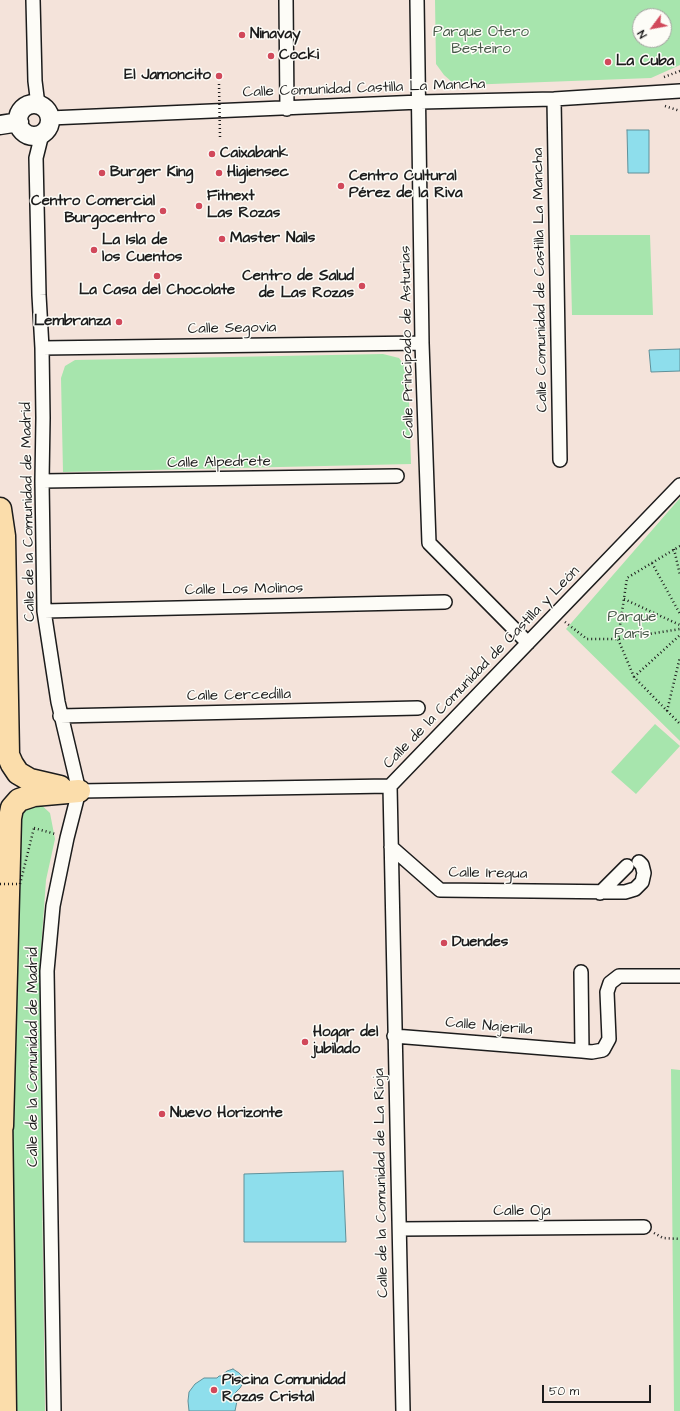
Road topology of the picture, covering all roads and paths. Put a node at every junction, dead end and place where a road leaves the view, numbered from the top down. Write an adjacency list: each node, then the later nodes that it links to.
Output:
1 (34, 0): 8 (street)
2 (286, 0): 9 (street)
3 (417, 0): 7 (street, Calle Principado de Asturias)
4 (219, 84): 14 (path, bridge)
5 (680, 91): 6 (street, Calle Comunidad Castilla La Mancha)
6 (554, 99): 7 (street, Calle Comunidad Castilla La Mancha); 17 (street, Calle Comunidad de Castilla La Mancha)
7 (420, 102): 9 (street, Calle Comunidad Castilla La Mancha); 15 (street, Calle Principado de Asturias)
8 (38, 105): 10 (street); 11 (street)
9 (287, 108): 10 (street, Calle Comunidad Castilla La Mancha)
10 (50, 118): 13 (street)
11 (19, 122): 12 (street); 13 (street)
12 (0, 125)
13 (42, 134): 16 (street, Calle de la Comunidad de Madrid)
14 (220, 137)
15 (422, 343): 16 (street, Calle Segovia); 35 (street, Calle Principado de Asturias)
16 (42, 348): 19 (street, Calle de la Comunidad de Madrid)
17 (560, 460)
18 (397, 476): 19 (street, Calle Alpedrete)
19 (42, 481): 28 (street, Calle de la Comunidad de Madrid)
20 (680, 486): 30 (street, Calle de la Comunidad de Castilla y León)
21 (0, 509): 43 (highway)
22 (680, 546): 23 (path)
23 (674, 549): 24 (path); 25 (path)
24 (652, 562): 26 (path); 29 (path)
25 (680, 575)
26 (624, 599): 31 (path); 34 (path)
27 (445, 602): 28 (street, Calle Los Molinos)
28 (44, 610): 40 (street, Calle de la Comunidad de Madrid)
29 (680, 614)
30 (555, 615): 34 (path); 35 (street, Calle de la Comunidad de Castilla y León)
31 (680, 624)
32 (680, 629): 34 (path)
33 (680, 635): 37 (path)
34 (618, 639): 37 (path)
35 (528, 643): 42 (street, Calle de la Comunidad de Castilla y León)
36 (680, 657): 39 (path)
37 (634, 677): 39 (path)
38 (418, 708): 40 (street, Calle Cercedilla)
39 (667, 711): 41 (path)
40 (60, 716): 43 (street, Calle de la Comunidad de Madrid)
41 (680, 724)
42 (390, 786): 43 (street, Calle de la Comunidad de Castilla y León); 45 (street, Calle de la Comunidad de La Rioja)
43 (79, 792): 44 (street, Calle de la Comunidad de Madrid); 53 (highway)
44 (67, 838): 46 (path, bridge); 58 (street, Calle de la Comunidad de Madrid)
45 (391, 847): 47 (street, Calle Iregua); 50 (street, Calle de la Comunidad de La Rioja)
46 (0, 884)
47 (600, 893): 47 (street, Calle Iregua)
48 (581, 972): 51 (street)
49 (680, 976): 51 (street, Calle Najerilla)
50 (394, 1036): 51 (street, Calle Najerilla); 55 (street, Calle de la Comunidad de La Rioja)
51 (582, 1051)
52 (0, 1057): 53 (highway)
53 (2, 1126): 57 (highway)
54 (644, 1227): 55 (street, Calle Oja); 56 (path)
55 (400, 1229): 59 (street, Calle de la Comunidad de La Rioja)
56 (680, 1239)
57 (5, 1411)
58 (54, 1411)
59 (403, 1411)

